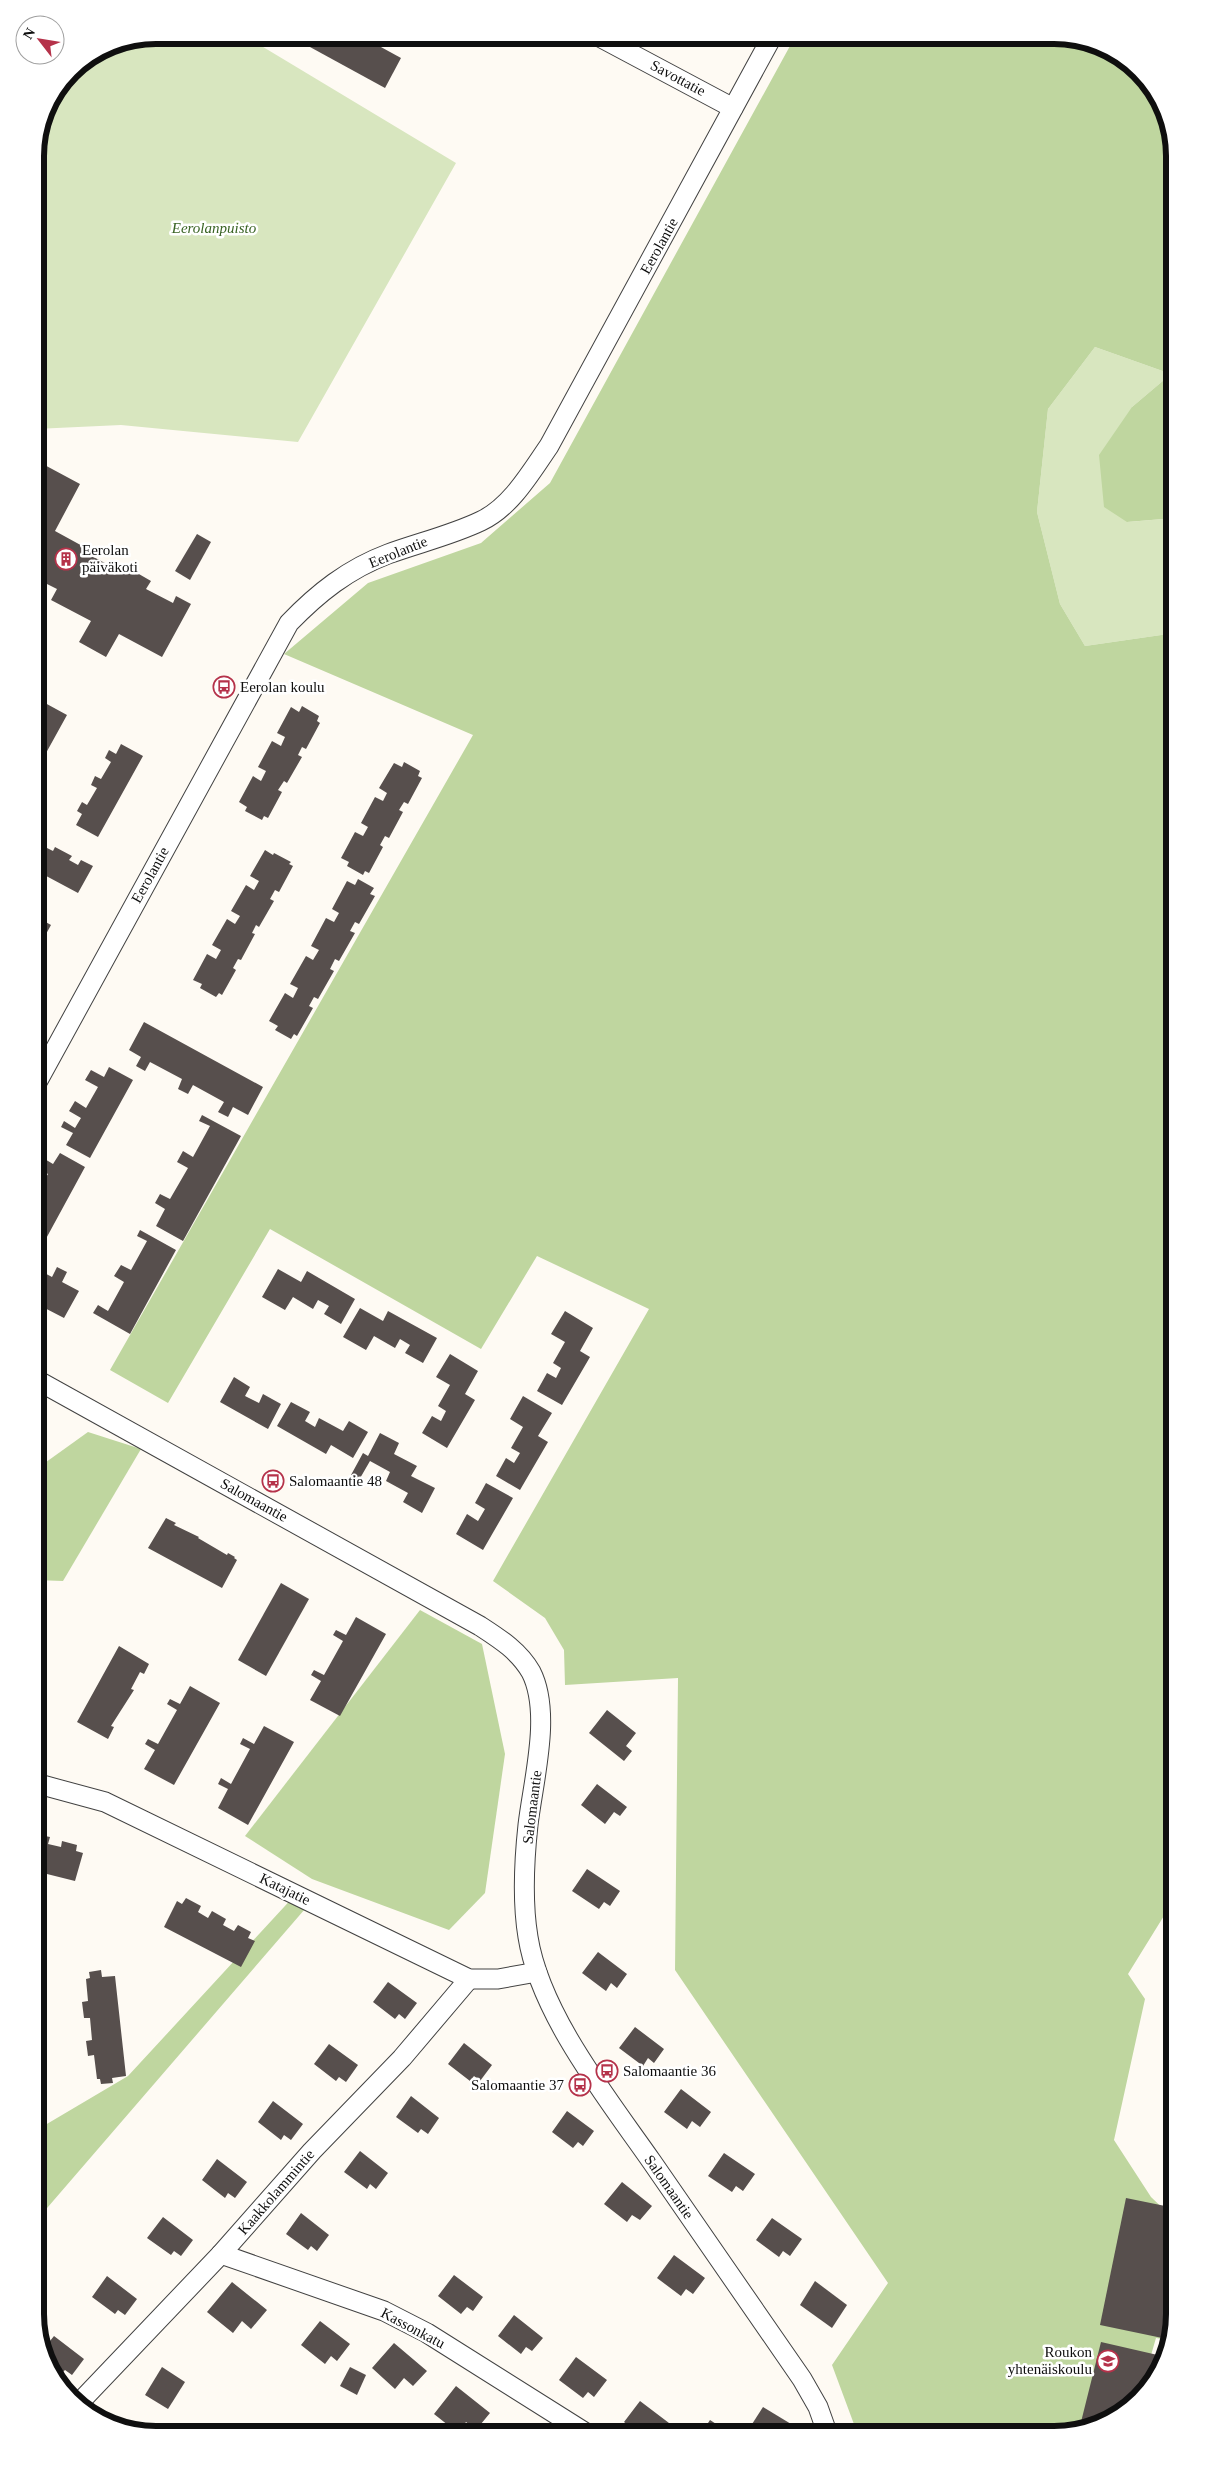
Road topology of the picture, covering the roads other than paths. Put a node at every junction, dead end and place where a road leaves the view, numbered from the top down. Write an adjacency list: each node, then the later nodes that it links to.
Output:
1 (613, 44): 3 (street, Savottatie)
2 (768, 44): 3 (street, Eerolantie)
3 (733, 108): 4 (street, Eerolantie)
4 (44, 1070)
5 (44, 1384): 7 (street, Salomaantie)
6 (44, 1785): 8 (street, Katajatie)
7 (536, 1972): 8 (street, Katajatie); 12 (street, Salomaantie)
8 (469, 1979): 9 (street, Kaakkolammintie)
9 (221, 2254): 10 (street, Kaakkolammintie); 11 (street, Kassonkatu)
10 (83, 2399)
11 (575, 2426)
12 (825, 2426)

